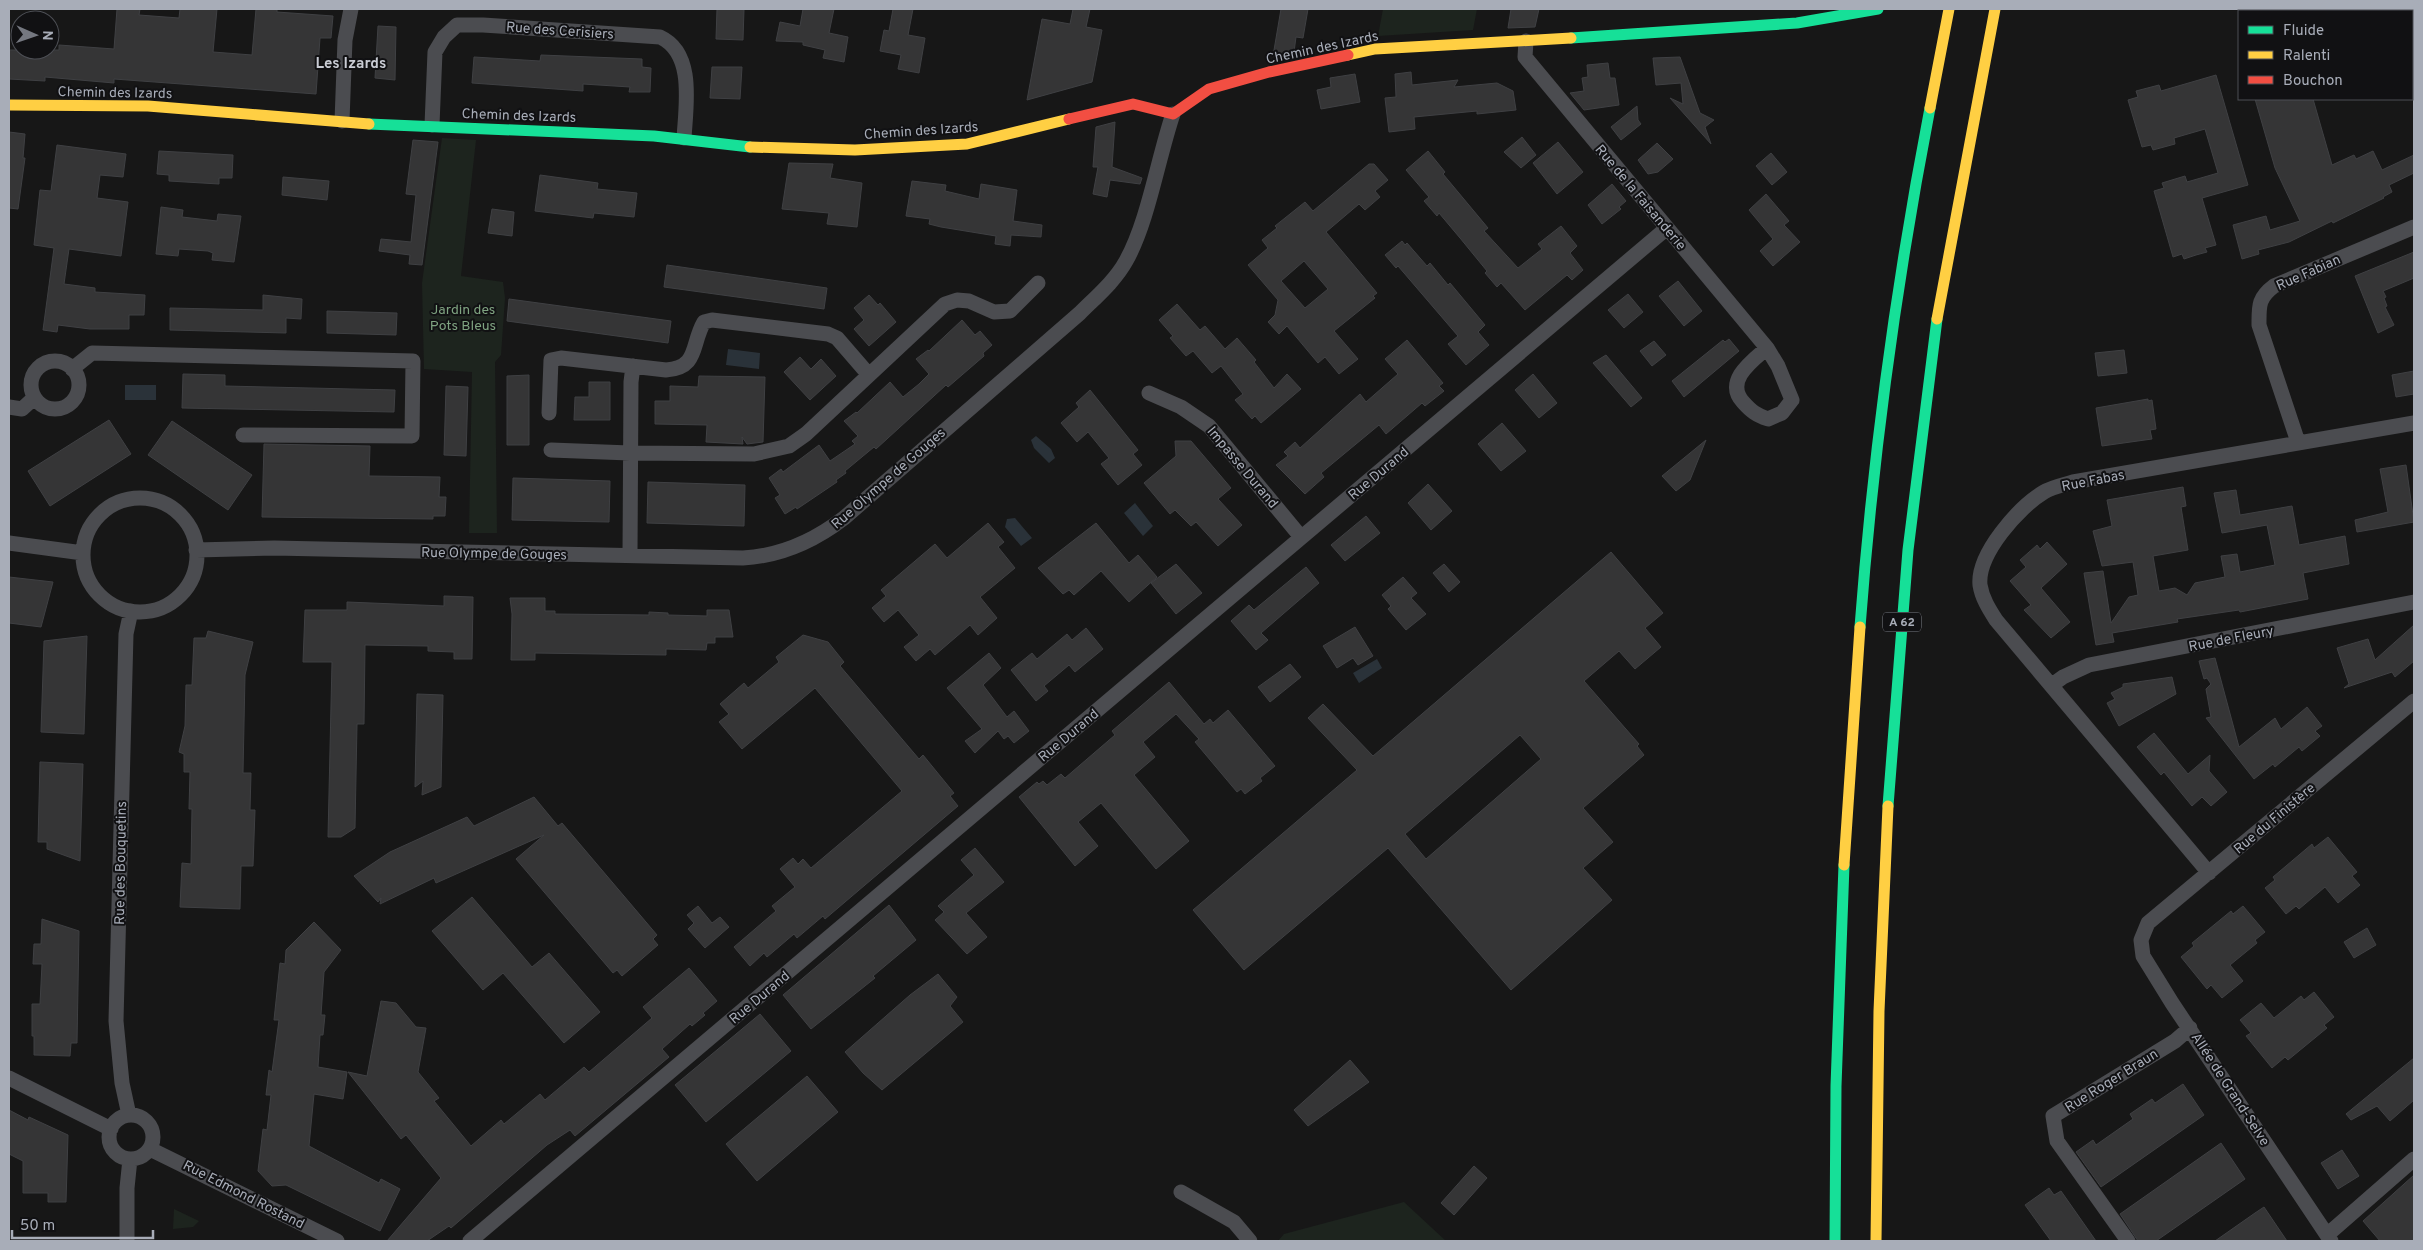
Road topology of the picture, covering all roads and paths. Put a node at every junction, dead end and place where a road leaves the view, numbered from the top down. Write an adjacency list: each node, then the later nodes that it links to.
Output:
1 (351, 9): 8 (street)
2 (1878, 9): 5 (main road, Chemin des Izards)
3 (1950, 9): 51 (main road)
4 (1995, 9): 52 (main road, A 62)
5 (1526, 40): 7 (main road, Chemin des Izards); 12 (street, Rue de la Faisanderie)
6 (9, 105): 8 (main road, Chemin des Izards)
7 (1173, 114): 10 (main road, Chemin des Izards); 31 (street, Rue Olympe de Gouges)
8 (342, 121): 9 (main road, Chemin des Izards)
9 (432, 126): 10 (main road, Chemin des Izards); 10 (street, Rue des Cerisiers)
10 (684, 138)
11 (2414, 227): 24 (street, Rue Fabian)
12 (1667, 228): 14 (street, Rue de la Faisanderie); 27 (street, Rue Durand)
13 (1038, 284): 17 (street)
14 (1767, 348): 14 (street, Rue de la Faisanderie)
15 (633, 366): 17 (street); 21 (street); 26 (street)
16 (72, 369): 19 (street); 19 (street); 23 (street)
17 (869, 375): 26 (street)
18 (1149, 393): 27 (street, Impasse Durand)
19 (34, 398): 20 (street)
20 (9, 407)
21 (549, 413)
22 (2414, 423): 24 (street, Rue Fabas)
23 (244, 435)
24 (2298, 442): 34 (street, Rue Fabas)
25 (551, 450): 26 (street)
26 (630, 454): 31 (street)
27 (1301, 537): 49 (street, Rue Durand)
28 (9, 543): 30 (street)
29 (196, 550): 30 (street); 31 (street, Rue Olympe de Gouges); 33 (street)
30 (83, 553): 33 (street)
31 (630, 555)
32 (2414, 602): 34 (street, Rue de Fleury)
33 (131, 611): 40 (street, Rue des Bouquetins)
34 (2052, 685): 36 (street, Rue Fabas)
35 (2414, 701): 36 (street, Rue du Finistère)
36 (2209, 873): 37 (street, Rue du Finistère)
37 (2141, 940): 38 (street, Allée de Grand-Selve)
38 (2190, 1028): 46 (street, Allée de Grand-Selve); 53 (street, Rue Roger Braun)
39 (9, 1078): 41 (street)
40 (129, 1115): 41 (street); 42 (street)
41 (111, 1129): 43 (street)
42 (150, 1149): 43 (street); 48 (street, Rue Edmond Rostand)
43 (130, 1159): 47 (street)
44 (2414, 1159): 46 (street, Allée de Grand-Selve)
45 (1181, 1192): 50 (street)
46 (2329, 1238)
47 (127, 1241)
48 (337, 1241)
49 (470, 1241)
50 (1250, 1241)
51 (1835, 1241)
52 (1876, 1241)
53 (2128, 1241)

